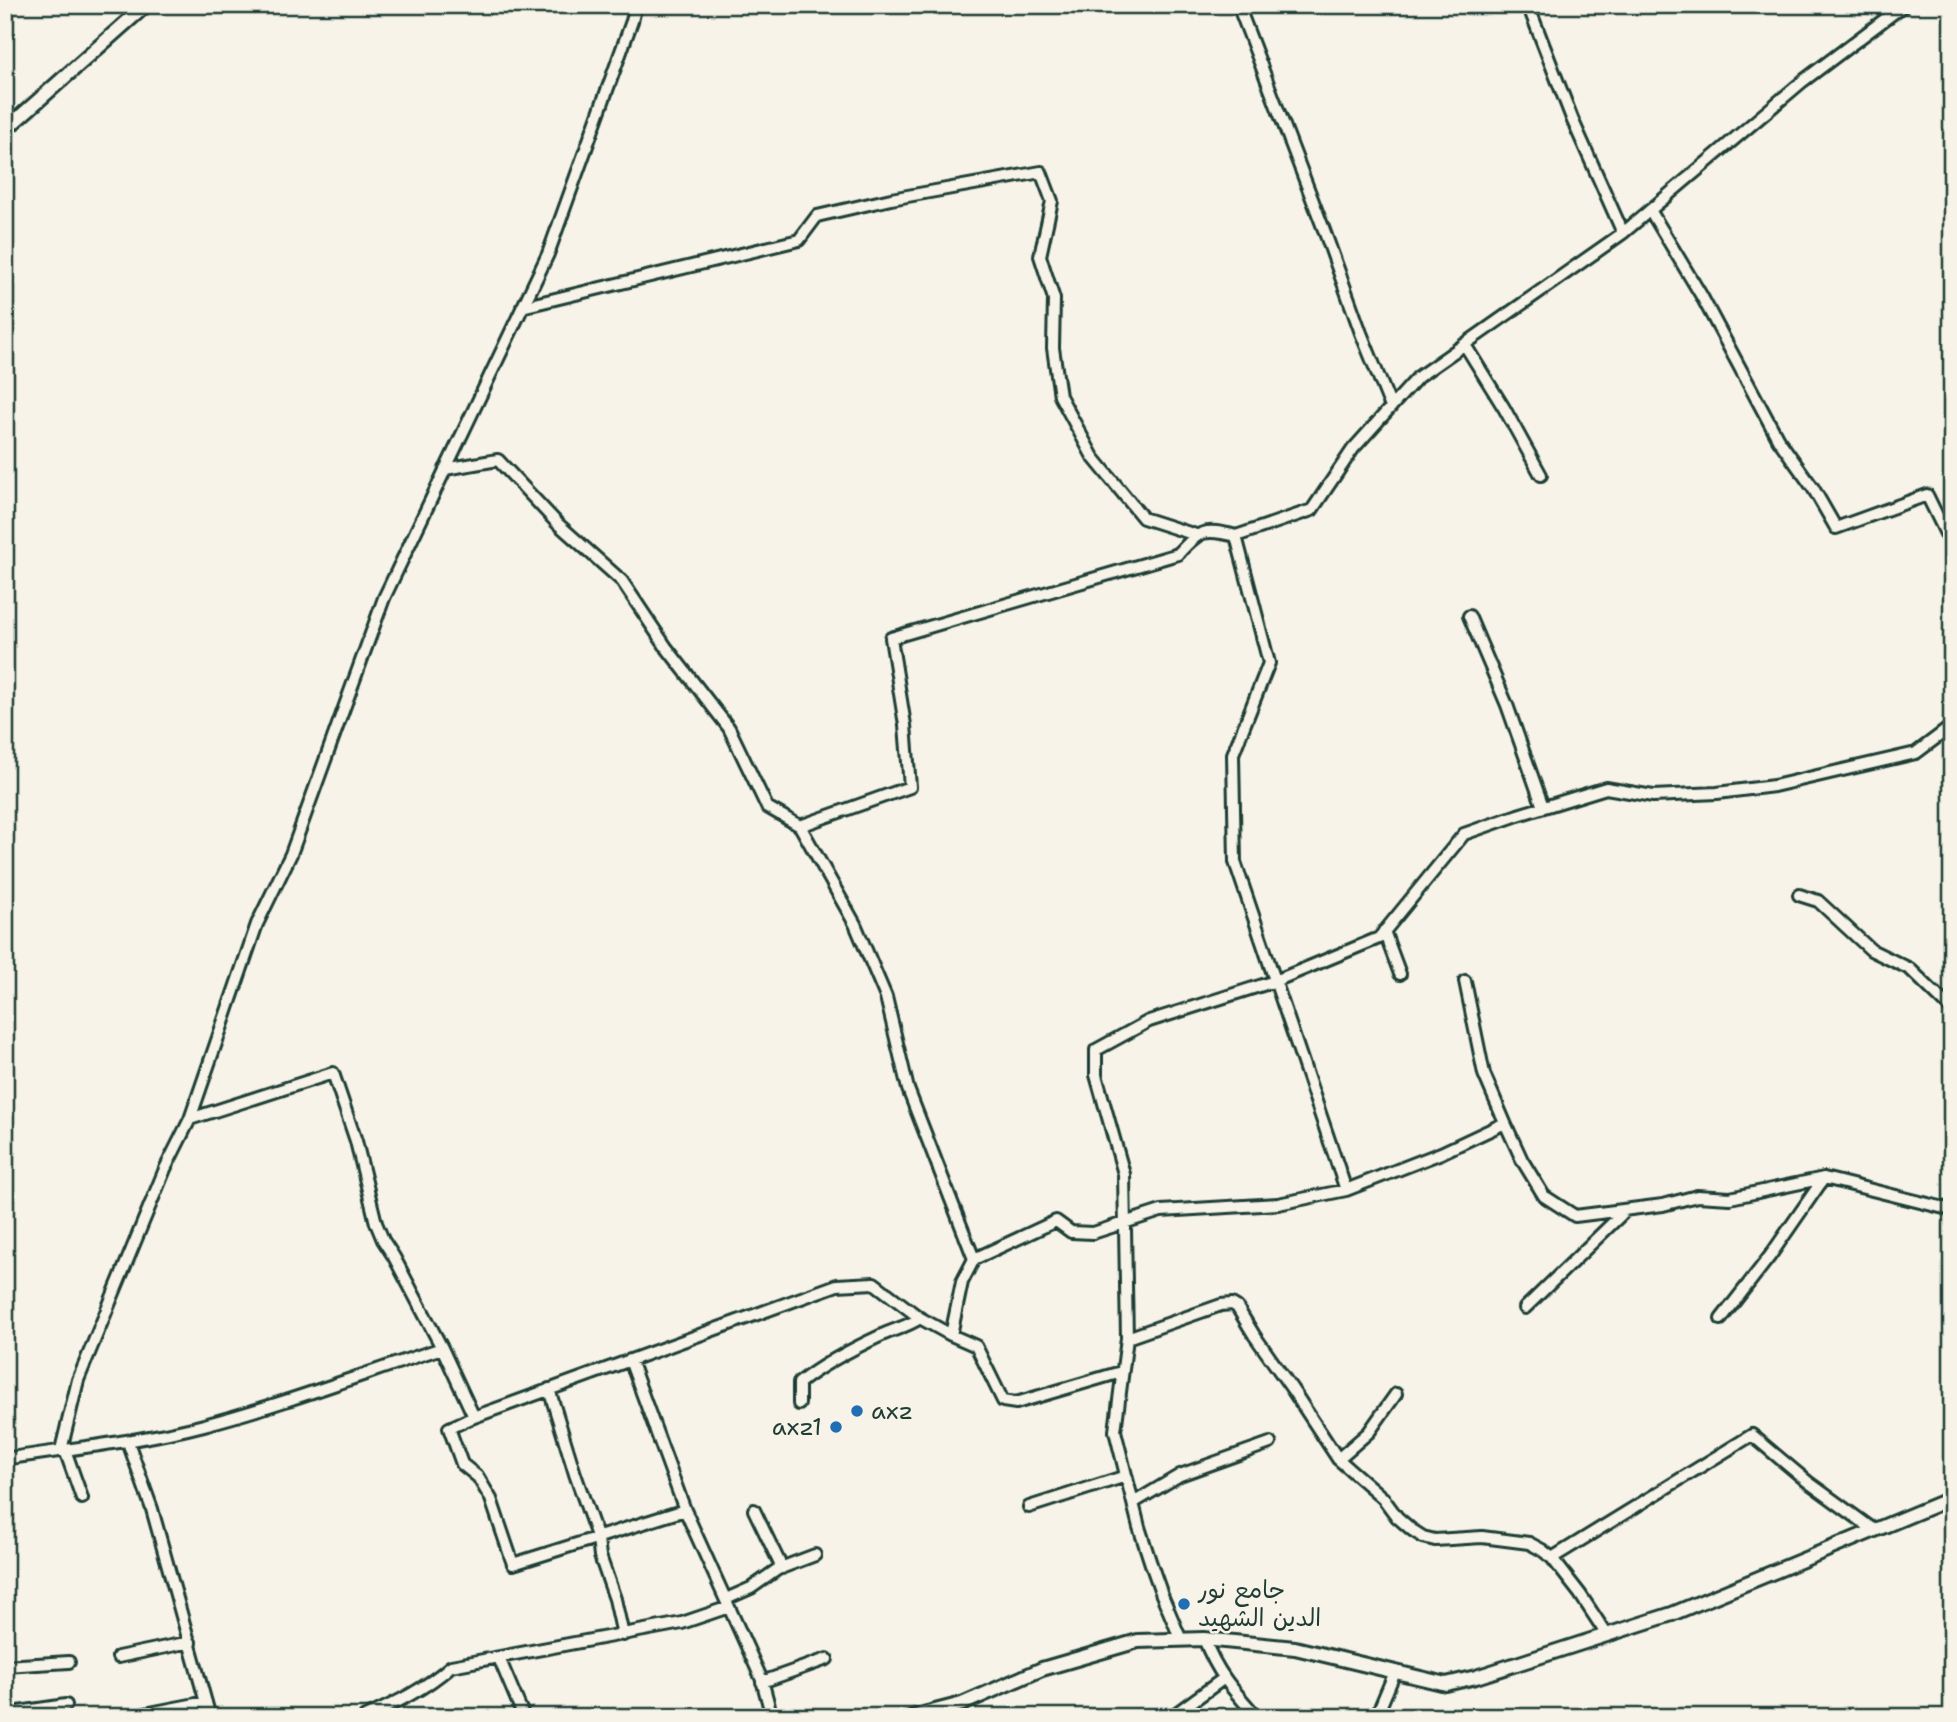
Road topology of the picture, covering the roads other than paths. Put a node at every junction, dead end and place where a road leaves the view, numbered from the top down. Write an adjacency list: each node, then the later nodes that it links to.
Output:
1 (146, 5): 6 (street)
2 (636, 5): 9 (street)
3 (1238, 5): 11 (street)
4 (1528, 5): 8 (street)
5 (1904, 5): 7 (street)
6 (5, 131)
7 (1650, 210): 8 (street); 16 (street)
8 (1623, 233): 10 (street)
9 (522, 307): 12 (street); 14 (street)
10 (1465, 345): 11 (street); 13 (street)
11 (1391, 407): 15 (street)
12 (445, 469): 20 (street); 27 (street)
13 (1541, 475)
14 (1196, 535): 15 (street); 20 (street)
15 (1236, 536): 24 (street)
16 (1952, 546)
17 (1469, 616): 19 (street)
18 (1952, 726): 19 (street)
19 (1543, 807): 22 (street)
20 (800, 826): 34 (street)
21 (1799, 895): 26 (street)
22 (1384, 931): 23 (street); 24 (street)
23 (1400, 974)
24 (1275, 981): 30 (street); 33 (street)
25 (1465, 981): 28 (street)
26 (1952, 1010)
27 (190, 1119): 40 (street); 49 (street)
28 (1505, 1123): 30 (street); 31 (street)
29 (1824, 1178): 31 (street); 32 (street); 37 (street)
30 (1346, 1190): 33 (street)
31 (1626, 1210): 35 (street)
32 (1952, 1210)
33 (1123, 1223): 34 (street); 39 (street)
34 (974, 1259): 38 (street)
35 (1525, 1308)
36 (920, 1318): 38 (street); 41 (street); 45 (street)
37 (1721, 1319)
38 (951, 1335): 42 (street)
39 (1127, 1338): 42 (street); 51 (street)
40 (442, 1348): 46 (street); 47 (street)
41 (629, 1360): 43 (street); 57 (street)
42 (1121, 1372): 52 (street)
43 (550, 1389): 46 (street); 60 (street)
44 (1396, 1394): 51 (street)
45 (799, 1404)
46 (474, 1417): 60 (street)
47 (128, 1442): 49 (street); 69 (street)
48 (1270, 1443): 55 (street)
49 (63, 1450): 50 (street); 53 (street)
50 (5, 1459)
51 (1338, 1459): 62 (street)
52 (1126, 1476): 55 (street); 56 (street)
53 (82, 1498)
54 (1952, 1498): 59 (street)
55 (1133, 1503): 68 (street)
56 (1029, 1507)
57 (685, 1510): 60 (street); 64 (street)
58 (754, 1510): 63 (street)
59 (1874, 1530): 62 (street); 66 (street)
60 (598, 1539): 65 (street)
61 (815, 1555): 63 (street)
62 (1552, 1558): 66 (street)
63 (782, 1568): 64 (street)
64 (728, 1603): 65 (street); 77 (street)
65 (623, 1635): 71 (street)
66 (1606, 1635): 75 (street)
67 (1204, 1639): 68 (street); 75 (street); 76 (street)
68 (1181, 1640): 81 (street)
69 (190, 1642): 70 (street); 78 (street)
70 (118, 1657)
71 (499, 1658): 84 (street); 85 (street)
72 (827, 1659): 77 (street)
73 (69, 1662): 74 (street)
74 (5, 1666)
75 (1395, 1672): 90 (street)
76 (1223, 1679): 88 (street); 89 (street)
77 (762, 1682): 86 (street)
78 (206, 1702): 82 (street); 83 (street)
79 (66, 1705): 80 (street)
80 (5, 1714)
81 (937, 1714): 87 (street)
82 (129, 1717)
83 (210, 1717)
84 (365, 1717)
85 (524, 1717)
86 (772, 1717)
87 (912, 1717)
88 (1171, 1717)
89 (1257, 1717)
90 (1376, 1717)

